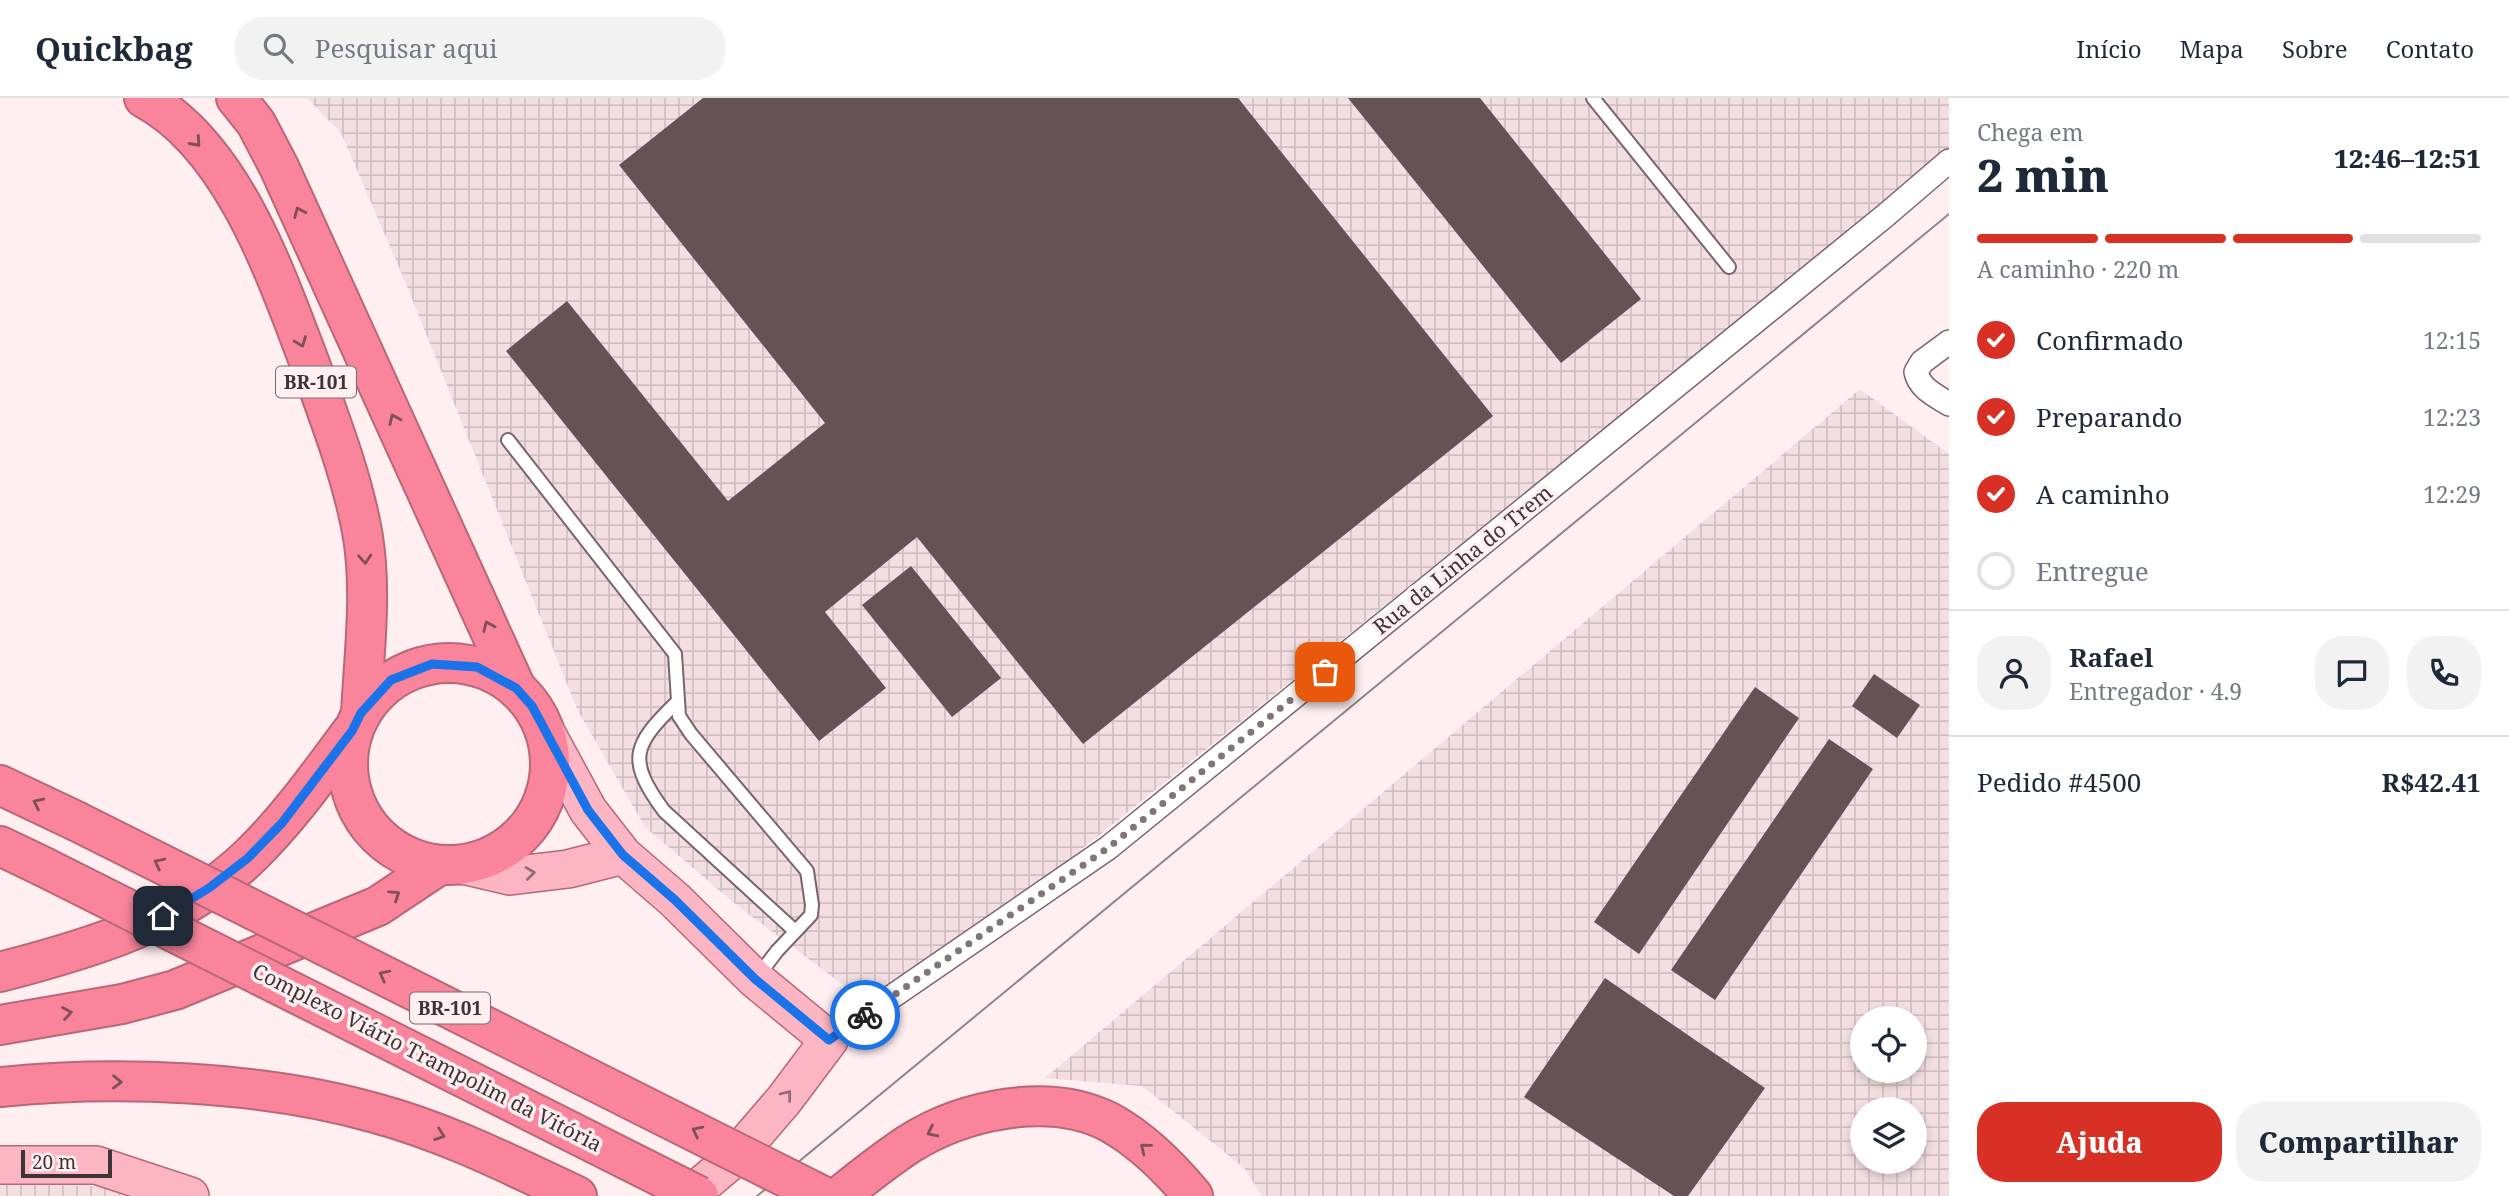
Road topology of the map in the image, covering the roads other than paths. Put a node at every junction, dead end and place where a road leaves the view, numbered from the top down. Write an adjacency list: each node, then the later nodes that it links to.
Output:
1 (144, 98): 11 (highway, BR-101, one-way to 11)
2 (236, 98): 9 (highway, one-way to 2)
3 (1593, 98): 5 (lane)
4 (1949, 161): 21 (street, Rua da Linha do Trem)
5 (1729, 267)
6 (1949, 342): 7 (street)
7 (1949, 404)
8 (508, 440): 10 (lane)
9 (516, 688): 11 (highway); 12 (highway)
10 (677, 702): 17 (lane); 17 (lane)
11 (357, 722): 16 (highway); 18 (highway)
12 (543, 727): 15 (main road); 16 (highway)
13 (0, 785): 28 (highway, BR-101, one-way to 13, bridge)
14 (0, 846): 27 (highway, Complexo Viário Trampolim da Vitória, bridge)
15 (623, 855): 16 (main road, one-way to 15); 19 (main road)
16 (450, 866): 20 (highway, one-way to 16)
17 (795, 932): 19 (lane)
18 (0, 972)
19 (755, 979): 21 (main road)
20 (0, 1025)
21 (829, 1040): 26 (main road, one-way to 21)
22 (0, 1087): 25 (highway, one-way to 25)
23 (0, 1165): 24 (main road)
24 (190, 1196)
25 (577, 1196)
26 (689, 1196)
27 (699, 1196)
28 (824, 1196)
29 (840, 1196): 30 (highway, one-way to 29)
30 (1193, 1196)

